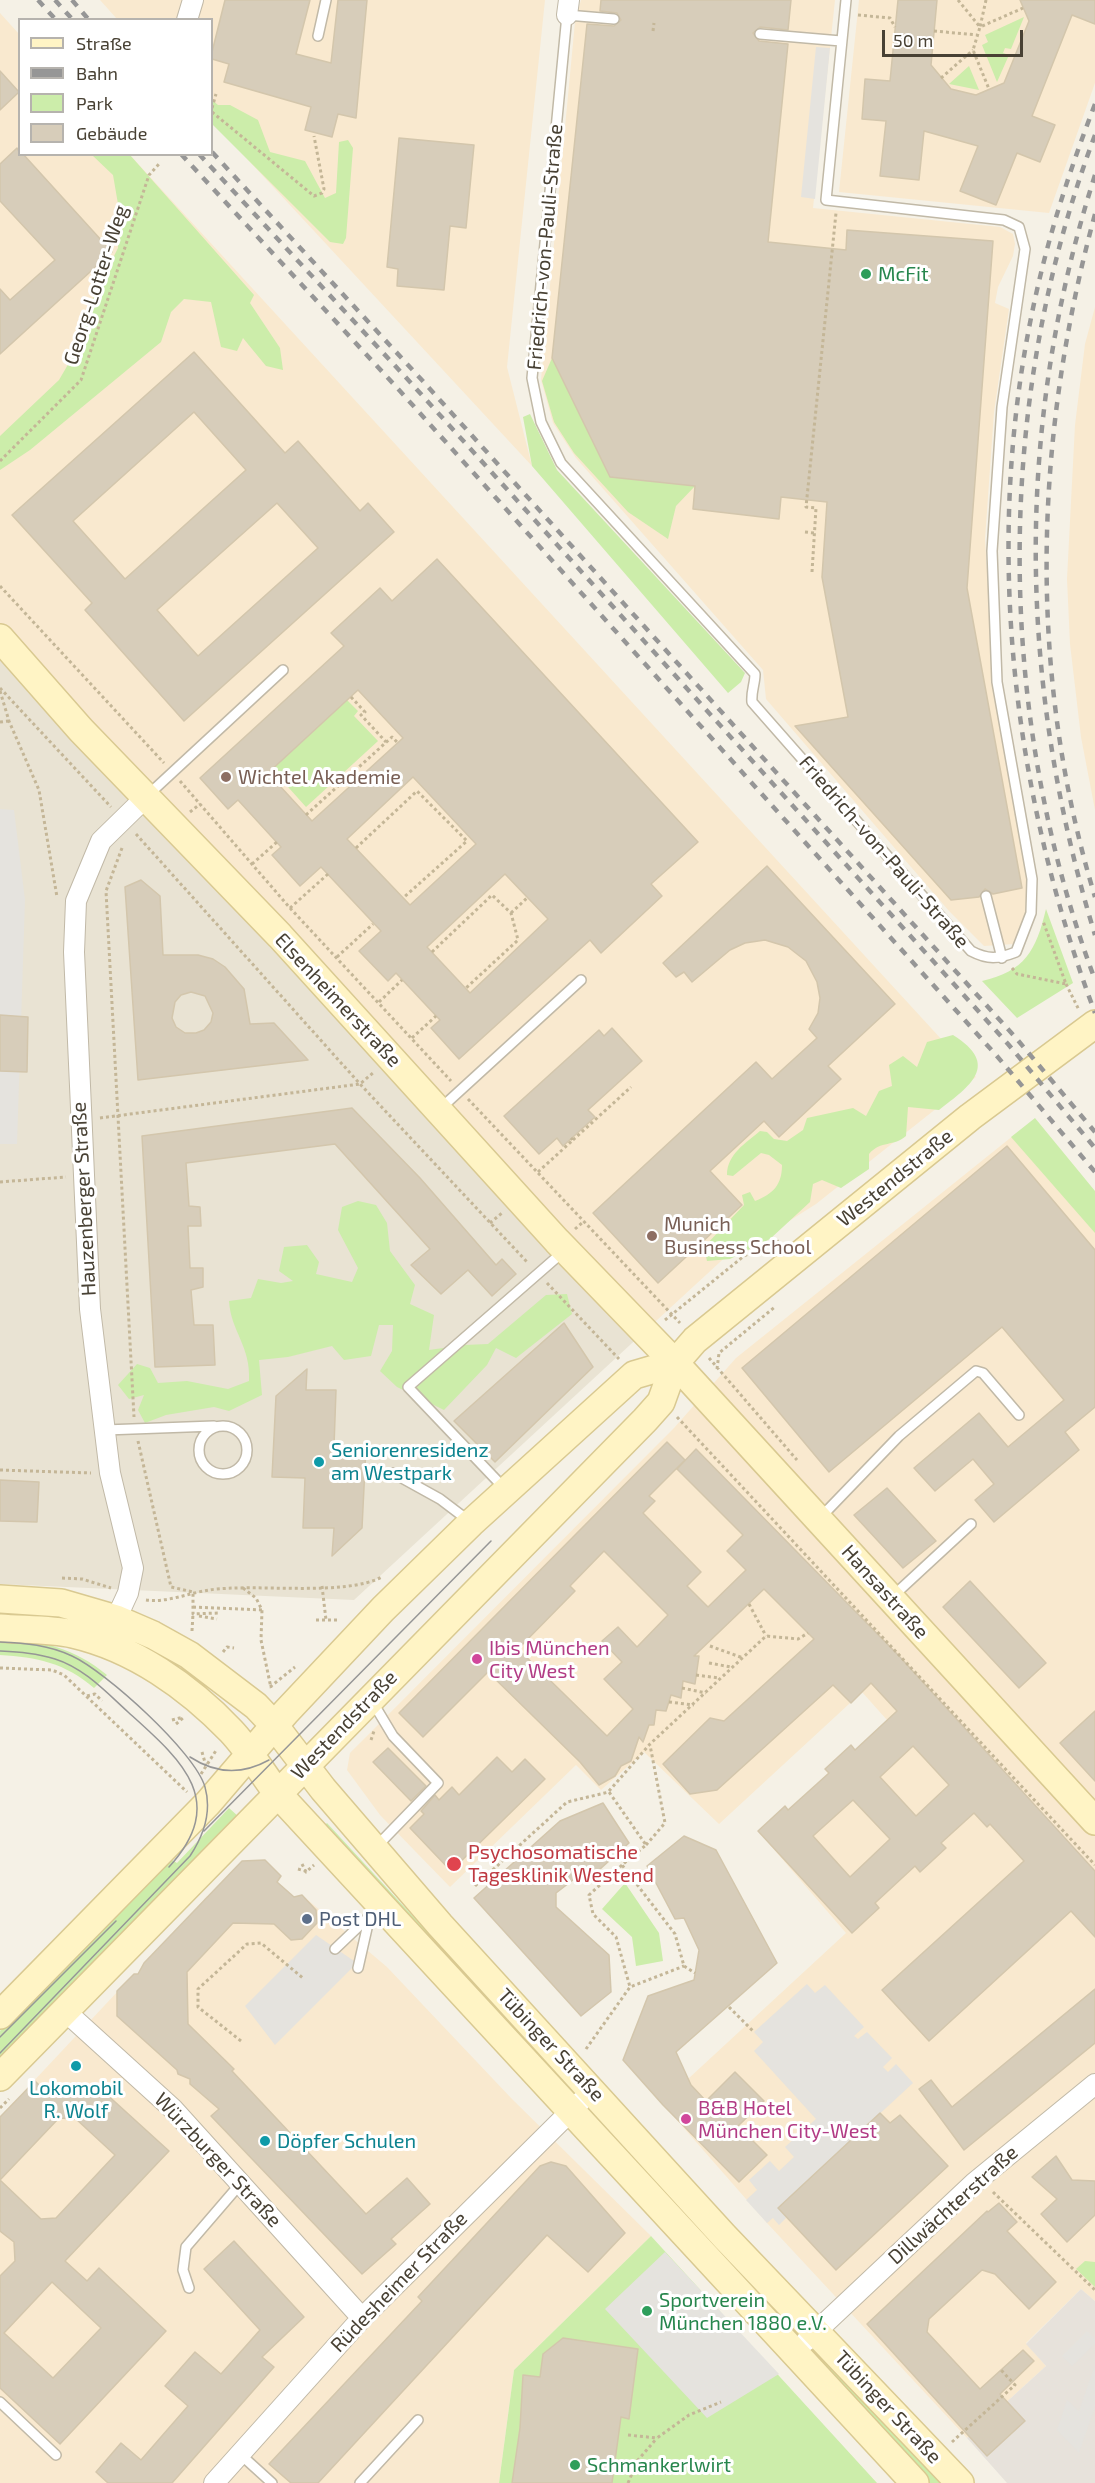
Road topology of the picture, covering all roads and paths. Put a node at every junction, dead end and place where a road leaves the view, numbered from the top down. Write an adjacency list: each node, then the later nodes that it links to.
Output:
1 (193, 0): 9 (street)
2 (326, 0): 18 (lane)
3 (846, 0): 8 (lane)
4 (958, 0): 13 (path)
5 (986, 0): 13 (path)
6 (568, 7): 10 (lane); 63 (lane, Friedrich-von-Pauli-Straße)
7 (1023, 8): 13 (path)
8 (844, 14): 12 (path); 19 (lane)
9 (188, 18)
10 (614, 19)
11 (654, 23): 14 (path)
12 (895, 27)
13 (980, 27): 17 (path)
14 (653, 31)
15 (934, 31): 17 (path)
16 (760, 34): 19 (lane)
17 (978, 35): 20 (path)
18 (318, 36)
19 (841, 41): 28 (lane)
20 (973, 50): 21 (path); 22 (path)
21 (941, 78)
22 (989, 89)
23 (216, 94): 24 (path)
24 (213, 106)
25 (213, 111): 26 (path)
26 (314, 136)
27 (159, 164): 29 (path, Georg-Lotter-Weg)
28 (838, 202): 31 (path); 59 (lane)
29 (0, 460)
30 (805, 532): 31 (path)
31 (814, 533): 32 (path)
32 (812, 572)
33 (0, 586): 42 (path)
34 (0, 638): 43 (main road, Elsenheimerstraße)
35 (283, 670): 42 (lane)
36 (0, 689): 38 (path); 47 (path)
37 (351, 697): 40 (path)
38 (9, 721): 39 (path); 56 (path)
39 (0, 722)
40 (386, 742): 41 (path); 46 (path)
41 (398, 743)
42 (173, 773): 43 (lane); 51 (path)
43 (146, 797): 47 (street, Hauzenberger Straße); 73 (main road, Elsenheimerstraße)
44 (440, 806): 45 (path)
45 (436, 810): 50 (path); 54 (path)
46 (306, 815)
47 (122, 819): 48 (path); 78 (street, Hauzenberger Straße)
48 (135, 834): 74 (path); 79 (path)
49 (277, 842): 51 (path)
50 (356, 848)
51 (252, 864): 57 (path)
52 (328, 874): 57 (path)
53 (986, 896): 63 (lane)
54 (403, 898)
55 (527, 898): 58 (path)
56 (58, 901)
57 (290, 908): 62 (path)
58 (511, 913): 61 (path); 67 (path)
59 (1031, 913): 63 (lane); 66 (path)
60 (373, 924): 62 (path)
61 (432, 952)
62 (337, 957): 68 (path)
63 (1002, 958): 66 (path)
64 (402, 980): 68 (path)
65 (581, 980): 76 (lane)
66 (1066, 984): 69 (path)
67 (466, 988)
68 (379, 1002): 72 (path)
69 (1076, 1003)
70 (436, 1016): 72 (path)
71 (1095, 1024): 91 (main road, Westendstraße)
72 (412, 1038): 76 (path)
73 (390, 1057): 74 (path); 77 (main road, Elsenheimerstraße)
74 (360, 1084): 79 (path); 85 (path)
75 (631, 1087): 80 (path)
76 (459, 1089): 77 (lane); 80 (path)
77 (439, 1109): 86 (main road, Elsenheimerstraße)
78 (80, 1116): 79 (path); 81 (street, Hauzenberger Straße)
79 (118, 1117): 97 (path)
80 (538, 1172): 84 (path)
81 (83, 1176): 82 (path); 98 (street, Hauzenberger Straße)
82 (0, 1182)
83 (505, 1210): 85 (path)
84 (584, 1221): 86 (path); 87 (path)
85 (490, 1223): 88 (path)
86 (569, 1240): 88 (lane); 91 (main road, Elsenheimerstraße)
87 (744, 1256)
88 (538, 1273): 90 (path); 103 (lane)
89 (752, 1326): 92 (path)
90 (620, 1361)
91 (675, 1363): 93 (main road, Westendstraße); 103 (main road, Westendstraße); 104 (main road, Hansastraße)
92 (717, 1370)
93 (661, 1402): 140 (main road, Westendstraße); 165 (path)
94 (1019, 1415): 104 (lane)
95 (217, 1426): 96 (lane); 99 (lane); 99 (lane)
96 (190, 1427): 97 (lane); 99 (lane)
97 (135, 1429): 98 (lane); 111 (path)
98 (105, 1430): 101 (street, Hauzenberger Straße)
99 (199, 1449)
100 (0, 1470): 101 (path)
101 (110, 1473): 110 (street, Hauzenberger Straße)
102 (393, 1473): 105 (lane)
103 (506, 1490): 105 (main road, Westendstraße)
104 (818, 1520): 113 (main road, Hansastraße)
105 (471, 1523): 146 (main road, Westendstraße)
106 (971, 1524): 113 (lane)
107 (384, 1576): 108 (path)
108 (322, 1586): 109 (path); 122 (path)
109 (243, 1588): 111 (path); 116 (path)
110 (119, 1591): 111 (path); 119 (street, Hauzenberger Straße)
111 (193, 1592): 115 (path)
112 (0, 1599): 119 (main road, Tübinger Straße)
113 (890, 1599): 159 (main road, Hansastraße)
114 (749, 1604): 126 (path)
115 (193, 1607): 116 (path); 118 (path)
116 (262, 1610): 136 (path)
117 (218, 1613): 118 (path)
118 (193, 1614): 120 (path)
119 (116, 1619): 146 (main road, Tübinger Straße)
120 (217, 1619)
121 (316, 1620): 122 (path)
122 (326, 1620): 123 (path)
123 (340, 1620)
124 (0, 1628): 154 (main road, Tübinger Straße)
125 (808, 1633): 126 (path)
126 (766, 1636): 130 (path)
127 (710, 1646): 130 (path)
128 (234, 1648): 129 (path)
129 (222, 1653)
130 (743, 1658): 132 (path)
131 (709, 1663): 132 (path)
132 (731, 1667): 135 (path)
133 (0, 1668): 139 (path)
134 (696, 1675): 135 (path)
135 (719, 1678): 138 (path)
136 (270, 1686)
137 (682, 1688): 138 (path)
138 (706, 1693): 143 (path)
139 (87, 1696): 141 (path); 157 (path)
140 (370, 1698): 152 (main road, Westendstraße); 161 (lane)
141 (102, 1701)
142 (669, 1702): 143 (path)
143 (694, 1705): 149 (path)
144 (184, 1716): 145 (path)
145 (182, 1724)
146 (274, 1725): 152 (main road, Tübinger Straße); 154 (main road, Westendstraße)
147 (374, 1731): 148 (path)
148 (371, 1740)
149 (650, 1744): 158 (path); 160 (path)
150 (218, 1748): 153 (path)
151 (202, 1752): 153 (path)
152 (299, 1757): 154 (main road, Westendstraße); 161 (main road, Tübinger Straße)
153 (206, 1766): 155 (path); 156 (path)
154 (264, 1775): 169 (main road, Tübinger Straße); 177 (main road, Westendstraße); 178 (main road, Westendstraße)
155 (209, 1776)
156 (196, 1780)
157 (193, 1785)
158 (609, 1792): 160 (path); 168 (path)
159 (1095, 1821)
160 (646, 1845): 164 (path)
161 (374, 1849): 184 (main road, Tübinger Straße)
162 (318, 1860): 167 (path)
163 (302, 1864): 167 (path)
164 (622, 1865): 171 (path); 175 (path)
165 (1095, 1865)
166 (298, 1869): 167 (path)
167 (306, 1872)
168 (475, 1886)
169 (375, 1910): 170 (lane); 172 (lane); 185 (main road, Tübinger Straße)
170 (335, 1949)
171 (684, 1966): 173 (path); 175 (path)
172 (358, 1968)
173 (695, 1973)
174 (304, 1979): 180 (path)
175 (630, 1987): 181 (path)
176 (729, 2007): 179 (path)
177 (65, 2011): 182 (main road, Westendstraße); 187 (street, Würzburger Straße)
178 (0, 2015)
179 (754, 2032)
180 (241, 2041)
181 (586, 2049)
182 (0, 2078)
183 (1095, 2084): 186 (street, Dillwächterstraße)
184 (594, 2091): 185 (street, Rüdesheimer Straße); 191 (main road, Tübinger Straße)
185 (570, 2110): 190 (street, Rüdesheimer Straße); 192 (main road, Tübinger Straße)
186 (979, 2179): 189 (path); 191 (street, Dillwächterstraße)
187 (241, 2183): 188 (lane); 190 (street, Würzburger Straße)
188 (189, 2288)
189 (1095, 2290)
190 (362, 2318): 200 (street, Rüdesheimer Straße)
191 (816, 2332): 192 (street); 207 (main road, Tübinger Straße)
192 (794, 2353): 206 (main road, Tübinger Straße)
193 (1001, 2370): 199 (path)
194 (0, 2402): 201 (lane)
195 (721, 2402): 198 (path)
196 (418, 2420): 204 (lane)
197 (628, 2435): 198 (path)
198 (657, 2438): 205 (path)
199 (949, 2445)
200 (240, 2454): 202 (street, Rüdesheimer Straße); 203 (lane)
201 (56, 2455)
202 (214, 2483)
203 (272, 2483)
204 (360, 2483)
205 (628, 2483)
206 (915, 2483)
207 (960, 2483)

